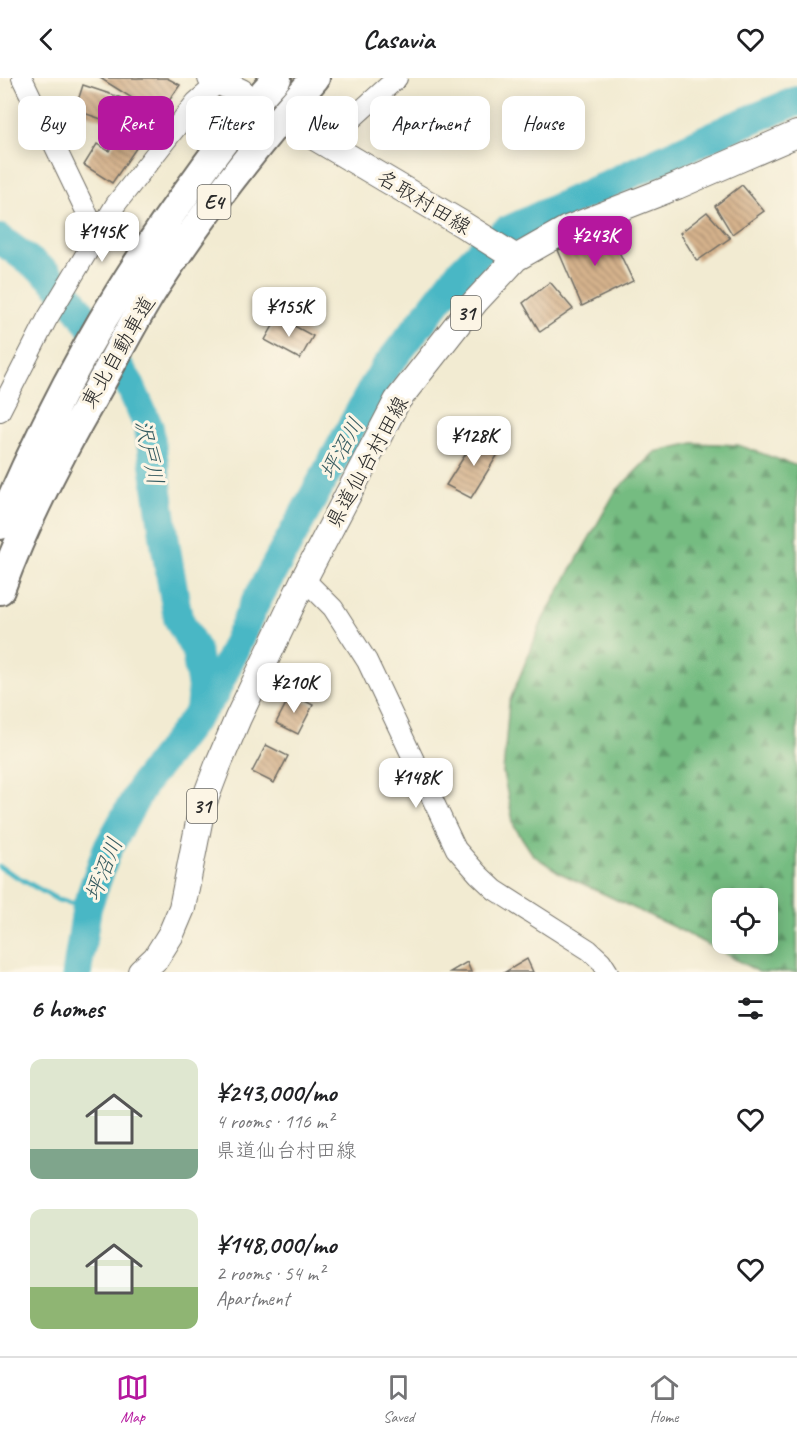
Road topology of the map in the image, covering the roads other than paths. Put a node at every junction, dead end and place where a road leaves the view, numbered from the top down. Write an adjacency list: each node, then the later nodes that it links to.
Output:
1 (22, 78): 9 (street)
2 (277, 78): 12 (highway, 東北自動車道 / E4)
3 (315, 78): 14 (highway, 東北自動車道 / E4)
4 (397, 78): 6 (street)
5 (224, 84): 9 (street)
6 (358, 113)
7 (797, 134): 10 (main road, 県道仙台村田線 / 31)
8 (337, 150): 10 (main road, 名取村田線)
9 (97, 234): 11 (street)
10 (514, 256): 13 (main road, 県道仙台村田線 / 31)
11 (0, 411)
12 (0, 525)
13 (304, 579): 15 (main road, 県道仙台村田線 / 31); 16 (street)
14 (0, 590)
15 (141, 972)
16 (608, 972)

